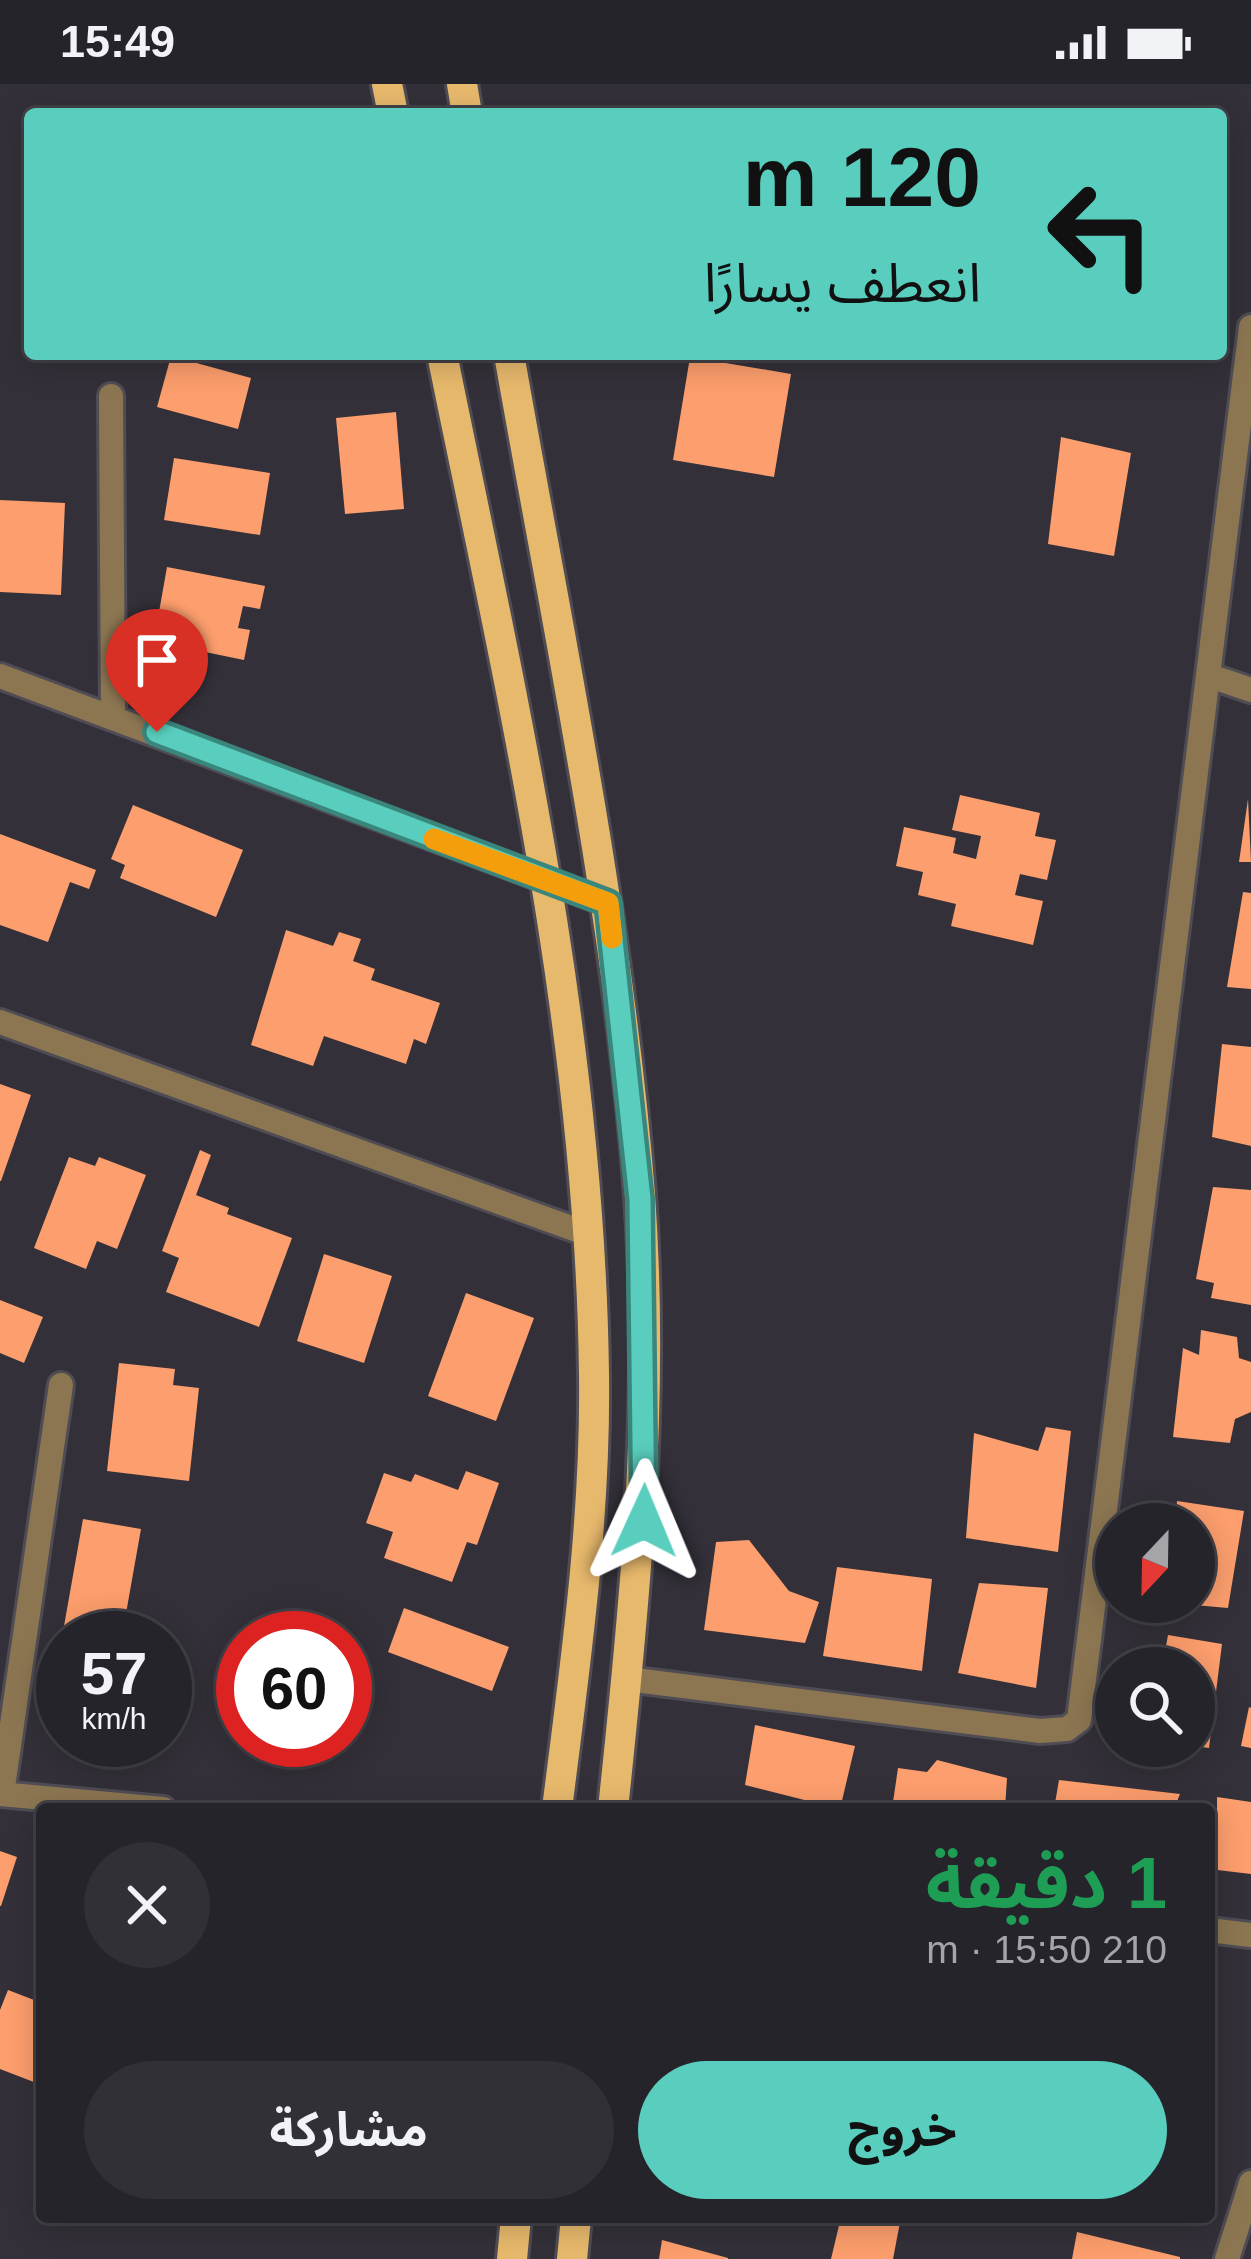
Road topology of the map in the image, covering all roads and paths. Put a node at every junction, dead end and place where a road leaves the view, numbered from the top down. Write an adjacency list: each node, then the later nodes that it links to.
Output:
1 (1251, 327): 6 (street)
2 (443, 360): 9 (main road)
3 (510, 360): 10 (main road)
4 (111, 396): 8 (street)
5 (0, 676): 8 (street)
6 (1210, 676): 7 (street); 14 (street)
7 (1251, 690)
8 (113, 715): 9 (street)
9 (550, 884): 10 (street); 12 (main road)
10 (608, 903): 14 (main road)
11 (0, 1022): 12 (street)
12 (588, 1234): 17 (main road)
13 (61, 1385): 15 (street)
14 (627, 1679): 18 (main road)
15 (1, 1794): 16 (street)
16 (99, 1803)
17 (558, 1803)
18 (614, 1803)
19 (1215, 1931): 20 (street)
20 (1251, 1935)
21 (1251, 2182): 26 (street)
22 (515, 2223): 24 (main road)
23 (575, 2223): 25 (main road)
24 (512, 2259)
25 (572, 2259)
26 (1227, 2259)

